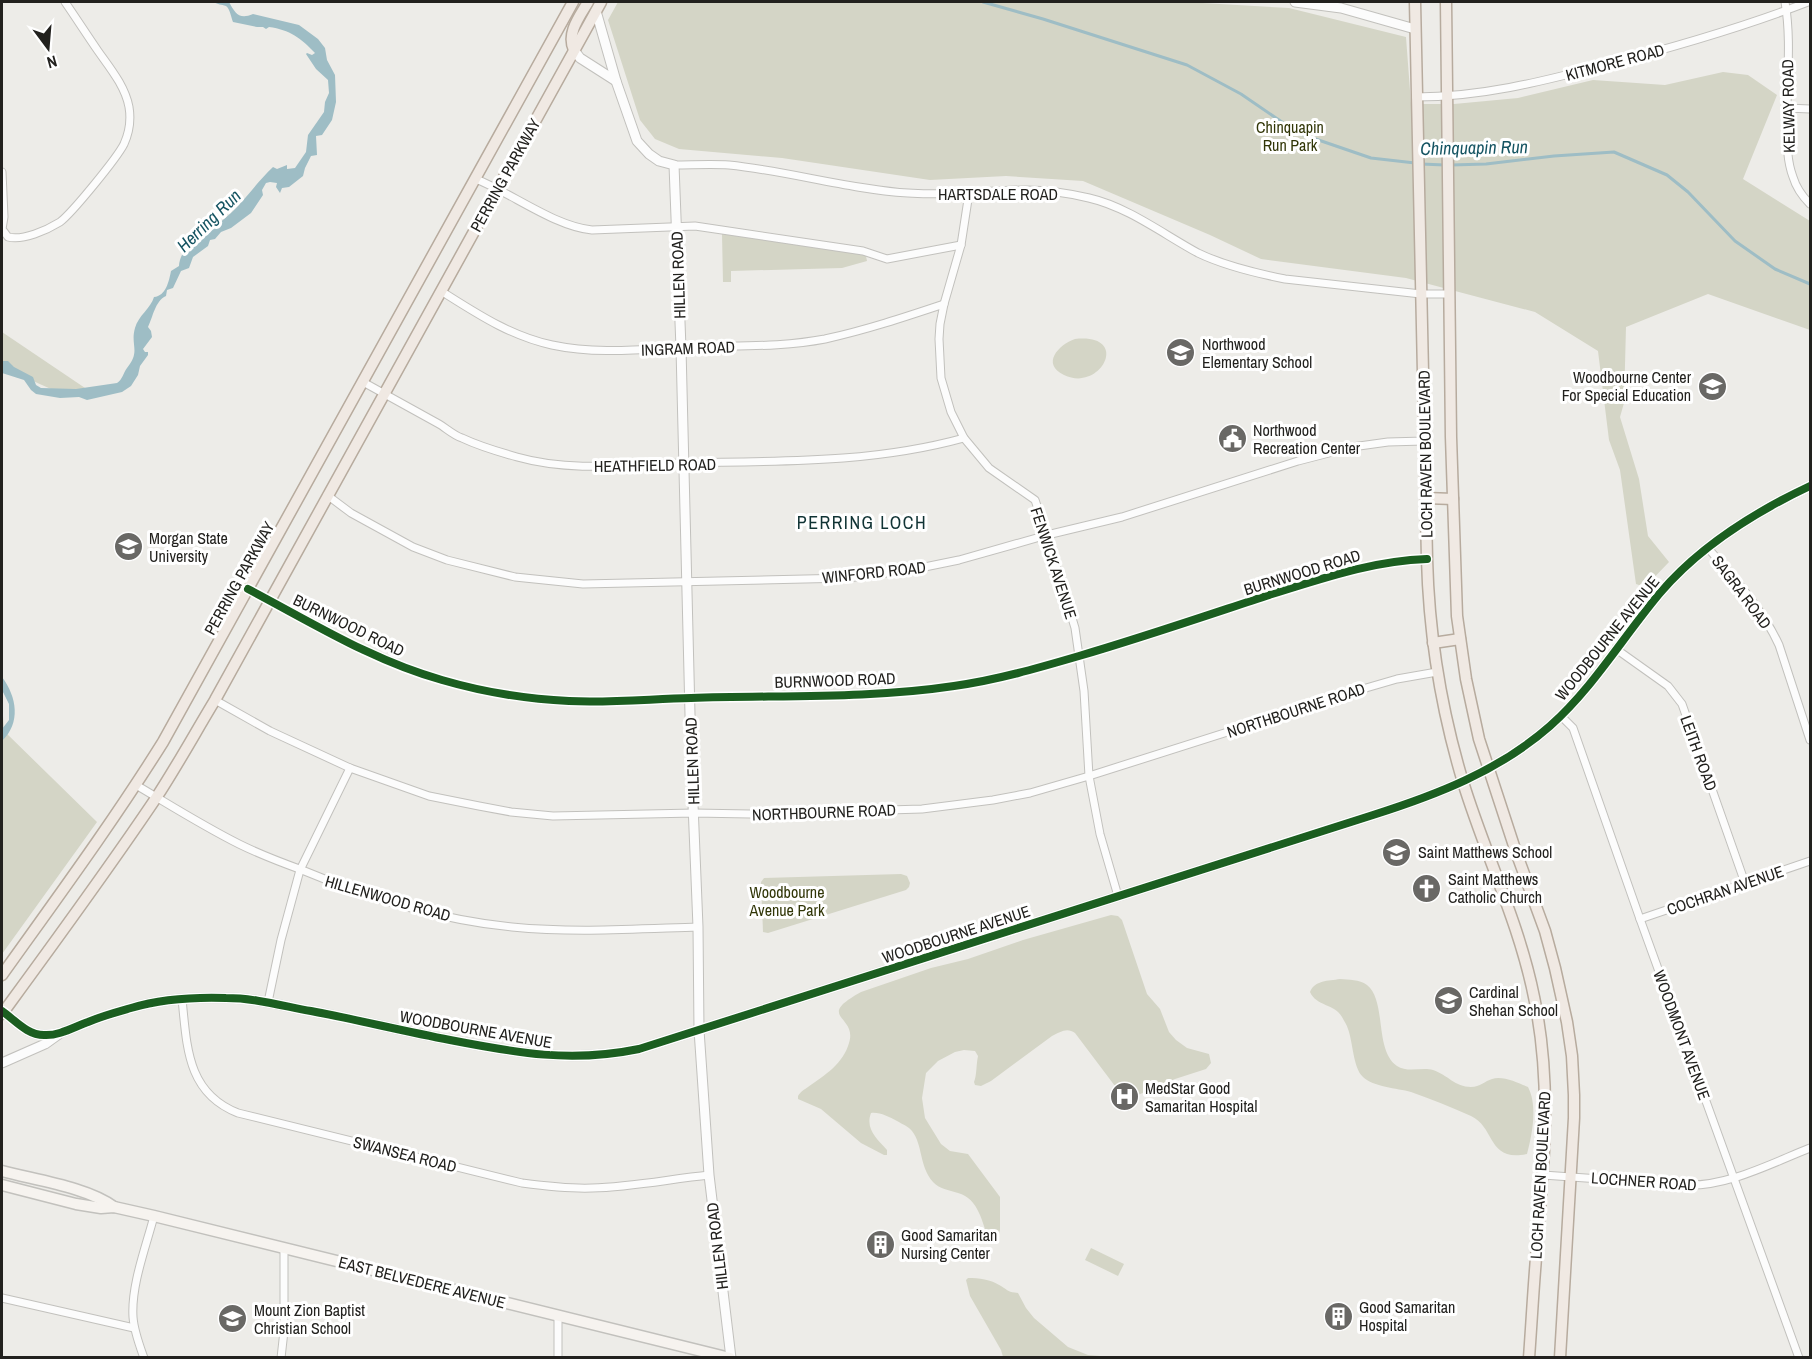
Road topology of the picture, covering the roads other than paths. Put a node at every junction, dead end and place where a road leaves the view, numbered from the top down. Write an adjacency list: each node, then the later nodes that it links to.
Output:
1 (65, 2): 19 (street)
2 (573, 2): 20 (main road, PERRING PARKWAY)
3 (588, 2): 12 (main road)
4 (1294, 2): 11 (street)
5 (1415, 2): 11 (main road, LOCH RAVEN BOULEVARD)
6 (1446, 2): 15 (main road, LOCH RAVEN BOULEVARD)
7 (1785, 2): 10 (street, KELWAY ROAD)
8 (1808, 2): 10 (street, KITMORE ROAD)
9 (598, 6): 12 (main road, PERRING PARKWAY); 13 (street)
10 (1786, 10): 15 (street, KITMORE ROAD); 16 (street, KELWAY ROAD)
11 (1415, 29): 14 (main road, LOCH RAVEN BOULEVARD)
12 (574, 50): 13 (street); 21 (main road, PERRING PARKWAY)
13 (616, 81): 18 (street)
14 (1416, 97): 15 (street, KITMORE ROAD); 27 (main road, LOCH RAVEN BOULEVARD)
15 (1446, 97): 28 (main road, LOCH RAVEN BOULEVARD)
16 (1787, 108): 17 (street); 23 (street, KELWAY ROAD)
17 (1810, 109)
18 (674, 165): 22 (street, HARTSDALE ROAD); 24 (street, HILLEN ROAD)
19 (2, 172)
20 (476, 179): 21 (street); 31 (main road, PERRING PARKWAY)
21 (498, 188): 24 (street); 26 (main road, PERRING PARKWAY)
22 (969, 193): 25 (street, FENWICK AVENUE); 27 (street, HARTSDALE ROAD)
23 (1810, 204)
24 (676, 228): 25 (street); 30 (street, HILLEN ROAD)
25 (961, 245): 29 (street, FENWICK AVENUE)
26 (441, 291): 30 (street, INGRAM ROAD); 32 (main road, PERRING PARKWAY)
27 (1421, 294): 28 (street, HARTSDALE ROAD); 34 (main road, LOCH RAVEN BOULEVARD)
28 (1449, 294): 39 (main road, LOCH RAVEN BOULEVARD)
29 (944, 304): 30 (street, INGRAM ROAD); 33 (street, FENWICK AVENUE)
30 (681, 348): 35 (street, HILLEN ROAD)
31 (363, 382): 32 (street, HEATHFIELD ROAD); 44 (main road, PERRING PARKWAY)
32 (384, 393): 35 (street, HEATHFIELD ROAD); 37 (main road, PERRING PARKWAY)
33 (964, 438): 35 (street, HEATHFIELD ROAD); 40 (street, FENWICK AVENUE)
34 (1424, 441): 38 (main road, LOCH RAVEN BOULEVARD); 40 (street, WINFORD ROAD)
35 (683, 463): 43 (street, HILLEN ROAD)
36 (1810, 486): 41 (street, WOODBOURNE AVENUE)
37 (327, 495): 43 (street, WINFORD ROAD); 45 (main road, PERRING PARKWAY)
38 (1426, 498): 39 (main road); 42 (main road, LOCH RAVEN BOULEVARD)
39 (1453, 499): 46 (main road, LOCH RAVEN BOULEVARD)
40 (1047, 535): 43 (street, WINFORD ROAD); 49 (street, FENWICK AVENUE)
41 (1707, 547): 48 (street, WOODBOURNE AVENUE); 54 (street, SAGRA ROAD)
42 (1427, 559): 47 (main road, LOCH RAVEN BOULEVARD); 49 (street, BURNWOOD ROAD)
43 (687, 581): 51 (street, HILLEN ROAD)
44 (248, 589): 45 (street, BURNWOOD ROAD); 59 (main road, PERRING PARKWAY)
45 (269, 600): 51 (street, BURNWOOD ROAD); 52 (main road, PERRING PARKWAY)
46 (1460, 639): 47 (main road); 56 (main road, LOCH RAVEN BOULEVARD)
47 (1433, 644): 50 (main road, LOCH RAVEN BOULEVARD)
48 (1616, 649): 53 (street, WOODBOURNE AVENUE); 64 (street, LEITH ROAD)
49 (1080, 656): 51 (street, BURNWOOD ROAD); 57 (street, FENWICK AVENUE)
50 (1437, 672): 57 (street, NORTHBOURNE ROAD); 58 (main road, LOCH RAVEN BOULEVARD)
51 (690, 698): 61 (street, HILLEN ROAD)
52 (215, 700): 55 (street, NORTHBOURNE ROAD); 60 (main road, PERRING PARKWAY)
53 (1560, 716): 56 (street, WOODBOURNE AVENUE); 66 (street, WOODMONT AVENUE)
54 (1810, 740)
55 (350, 768): 61 (street, NORTHBOURNE ROAD); 63 (street)
56 (1488, 769): 58 (street, WOODBOURNE AVENUE); 79 (main road, LOCH RAVEN BOULEVARD)
57 (1089, 776): 61 (street, NORTHBOURNE ROAD); 65 (street, FENWICK AVENUE)
58 (1463, 782): 65 (street, WOODBOURNE AVENUE); 78 (main road, LOCH RAVEN BOULEVARD)
59 (136, 785): 60 (street, HILLENWOOD ROAD); 68 (main road, PERRING PARKWAY)
60 (156, 797): 63 (street, HILLENWOOD ROAD); 71 (main road, PERRING PARKWAY)
61 (694, 813): 67 (street, HILLEN ROAD)
62 (1810, 861): 64 (street, COCHRAN AVENUE)
63 (300, 870): 67 (street, HILLENWOOD ROAD); 70 (street)
64 (1745, 884): 66 (street, COCHRAN AVENUE)
65 (1118, 896): 72 (street, WOODBOURNE AVENUE)
66 (1640, 919): 80 (street, WOODMONT AVENUE)
67 (698, 927): 72 (street, HILLEN ROAD)
68 (2, 975)
69 (182, 999): 70 (street, WOODBOURNE AVENUE); 73 (street, WOODBOURNE AVENUE); 77 (street, SWANSEA ROAD)
70 (268, 1002): 72 (street, WOODBOURNE AVENUE)
71 (2, 1012): 73 (street, WOODBOURNE AVENUE)
72 (699, 1030): 77 (street, HILLEN ROAD)
73 (61, 1032): 74 (street, WOODBOURNE AVENUE)
74 (2, 1063)
75 (1810, 1148): 80 (street, LOCHNER ROAD)
76 (2, 1171): 82 (main road, EAST BELVEDERE AVENUE)
77 (709, 1175): 91 (street, HILLEN ROAD)
78 (1543, 1175): 79 (street, LOCHNER ROAD); 92 (main road, LOCH RAVEN BOULEVARD)
79 (1569, 1176): 80 (street, LOCHNER ROAD); 93 (main road, LOCH RAVEN BOULEVARD)
80 (1733, 1178): 94 (street, WOODMONT AVENUE)
81 (2, 1185): 82 (main road, EAST BELVEDERE AVENUE)
82 (114, 1207): 83 (main road, EAST BELVEDERE AVENUE)
83 (154, 1216): 84 (main road, EAST BELVEDERE AVENUE); 87 (street)
84 (284, 1248): 86 (main road, EAST BELVEDERE AVENUE); 89 (street)
85 (2, 1298): 87 (street)
86 (558, 1315): 90 (street); 91 (main road, EAST BELVEDERE AVENUE)
87 (134, 1328): 88 (street)
88 (144, 1358)
89 (281, 1358)
90 (558, 1358)
91 (731, 1358)
92 (1529, 1358)
93 (1560, 1358)
94 (1799, 1358)

